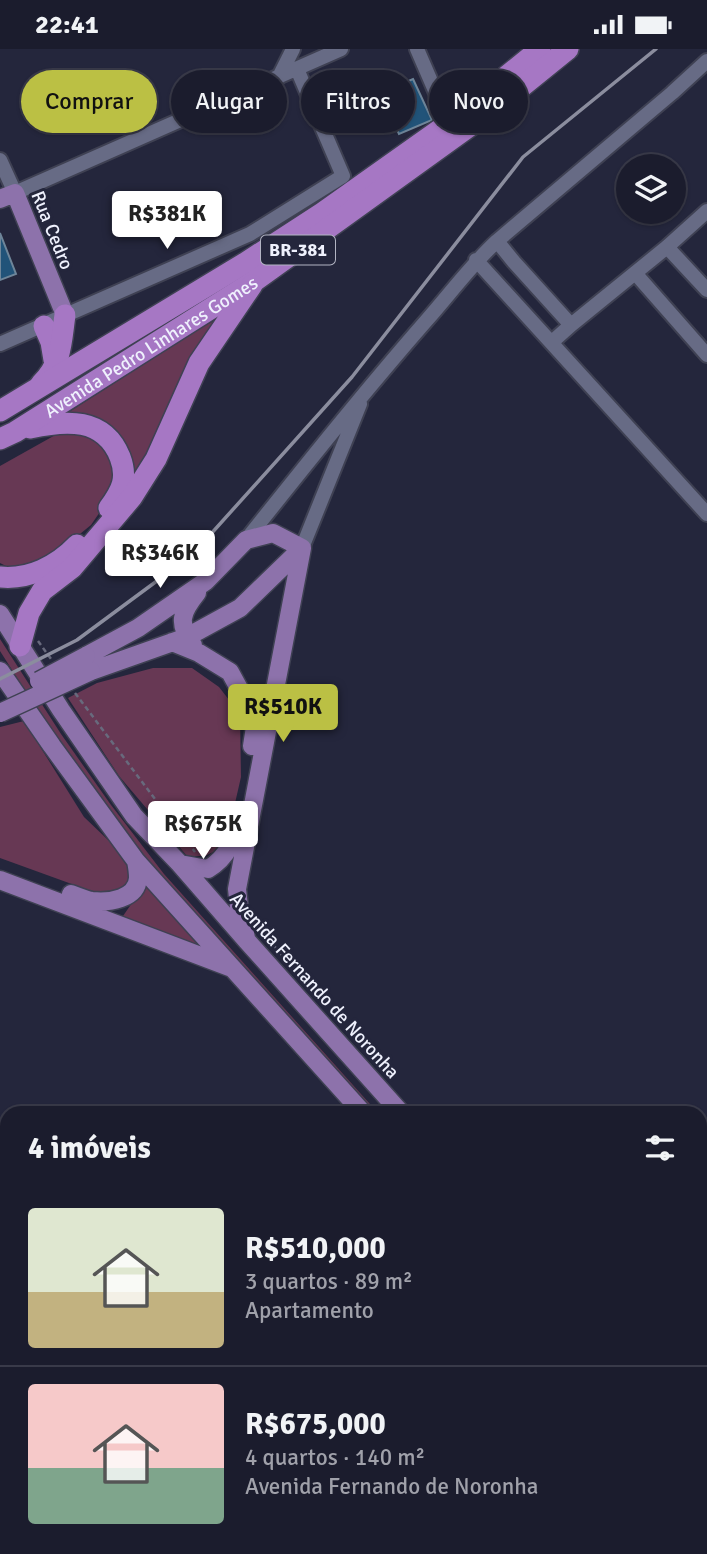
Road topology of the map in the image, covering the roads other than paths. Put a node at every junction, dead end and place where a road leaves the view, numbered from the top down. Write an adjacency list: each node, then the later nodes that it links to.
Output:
1 (294, 49): 7 (street); 8 (street)
2 (341, 49): 7 (street)
3 (418, 49): 11 (street)
4 (568, 49): 21 (highway, Avenida Pedro Linhares Gomes / BR-381)
5 (531, 52): 9 (highway, Avenida Pedro Linhares Gomes / BR-381)
6 (707, 61): 17 (street)
7 (303, 66): 10 (street); 23 (street)
8 (283, 70)
9 (510, 70)
10 (287, 73)
11 (429, 75)
12 (171, 124): 15 (street)
13 (435, 133): 31 (highway, Avenida Pedro Linhares Gomes / BR-381)
14 (0, 160): 15 (street, Rua Cedro)
15 (7, 196): 23 (main road, Rua Cedro)
16 (707, 211): 18 (street)
17 (497, 241): 19 (street); 25 (street)
18 (667, 247): 20 (street); 22 (street)
19 (476, 260): 26 (street); 30 (street)
20 (635, 273): 25 (street); 28 (street)
21 (256, 280): 33 (highway, Avenida Pedro Linhares Gomes / BR-381); 41 (highway)
22 (707, 290)
23 (65, 316): 24 (street); 29 (highway)
24 (44, 325): 27 (street); 29 (highway)
25 (571, 325): 26 (street)
26 (552, 342): 34 (street)
27 (0, 344)
28 (707, 355)
29 (52, 373): 31 (highway)
30 (366, 389): 35 (street); 36 (street)
31 (32, 393): 32 (highway, Avenida Pedro Linhares Gomes / BR-381)
32 (0, 411)
33 (7, 435): 37 (highway)
34 (707, 514)
35 (246, 540): 36 (main road); 38 (main road)
36 (302, 548): 40 (main road); 50 (main road)
37 (0, 577)
38 (206, 582): 40 (main road); 42 (main road)
39 (0, 614): 41 (main road, Avenida Fernando de Noronha)
40 (179, 639): 42 (main road); 47 (main road)
41 (20, 646): 47 (main road, Avenida Fernando de Noronha)
42 (88, 663): 44 (main road, bridge); 45 (main road, bridge)
43 (0, 671): 46 (main road)
44 (0, 700)
45 (0, 713)
46 (136, 861): 48 (main road); 51 (main road)
47 (180, 864): 50 (main road, Avenida Fernando de Noronha)
48 (0, 867)
49 (0, 880): 51 (main road)
50 (247, 941): 53 (main road, Avenida Fernando de Noronha)
51 (236, 970): 52 (main road)
52 (357, 1106)
53 (395, 1106)

